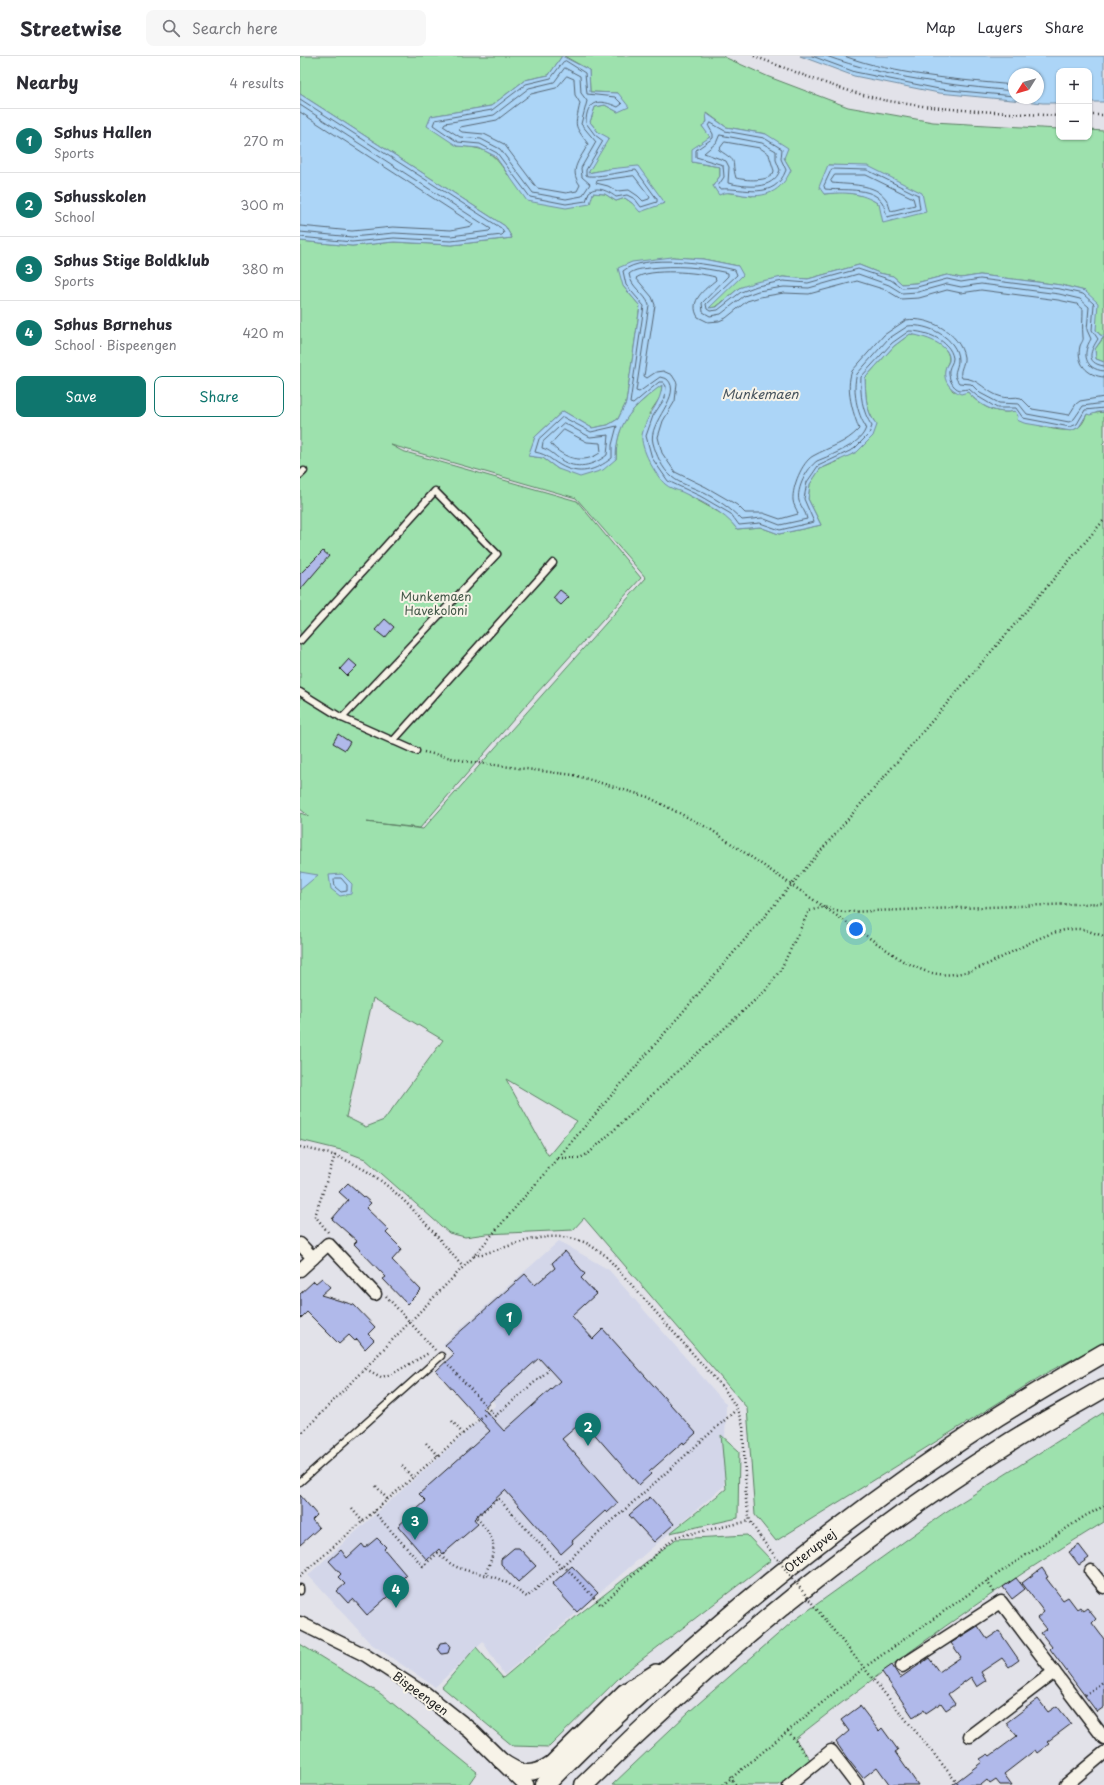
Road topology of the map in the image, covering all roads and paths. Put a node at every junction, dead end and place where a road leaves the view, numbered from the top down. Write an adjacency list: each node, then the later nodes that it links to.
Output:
1 (754, 56): 4 (path)
2 (1092, 115): 3 (path)
3 (1104, 115)
4 (1056, 116)
5 (1104, 520): 12 (path)
6 (553, 563): 10 (lane)
7 (300, 641): 9 (lane)
8 (300, 692): 9 (lane)
9 (342, 718): 10 (lane)
10 (393, 741): 11 (lane)
11 (416, 750): 12 (path)
12 (792, 884): 14 (path); 18 (path)
13 (1104, 903): 14 (path)
14 (823, 907): 15 (path); 18 (path)
15 (1104, 936)
16 (300, 1147): 17 (path)
17 (335, 1156): 20 (path); 23 (path)
18 (558, 1158): 21 (path)
19 (300, 1244): 22 (street)
20 (328, 1244): 22 (street); 25 (street)
21 (473, 1256): 23 (path); 34 (path)
22 (313, 1258): 24 (street)
23 (463, 1267): 26 (path)
24 (300, 1270)
25 (374, 1294): 26 (path)
26 (411, 1323): 27 (path); 30 (path)
27 (435, 1350): 29 (path); 30 (path)
28 (1104, 1353): 56 (main road, Otterupvej)
29 (440, 1356): 33 (path); 42 (lane)
30 (366, 1369): 37 (path)
31 (549, 1370): 33 (path)
32 (1104, 1388): 72 (main road)
33 (490, 1410): 36 (path)
34 (736, 1410): 48 (path); 50 (path)
35 (452, 1421): 36 (path)
36 (464, 1434): 39 (path)
37 (300, 1435)
38 (426, 1442): 39 (path)
39 (438, 1456): 41 (path)
40 (402, 1466): 41 (path)
41 (413, 1478): 44 (path)
42 (300, 1482)
43 (376, 1486): 44 (path)
44 (388, 1500): 47 (path)
45 (1104, 1506): 58 (path)
46 (352, 1509): 49 (path)
47 (374, 1512): 49 (path); 53 (path)
48 (750, 1521): 50 (path); 58 (path, bridge)
49 (364, 1522): 52 (path)
50 (562, 1566): 53 (path); 53 (path)
51 (1091, 1571): 54 (street)
52 (300, 1576)
53 (484, 1576)
54 (1104, 1587)
55 (300, 1624): 61 (street, Bispeengen)
56 (692, 1648): 67 (street); 71 (main road, Otterupvej)
57 (902, 1666): 59 (street)
58 (865, 1667): 63 (path); 77 (path)
59 (1054, 1672): 62 (street); 64 (street)
60 (1104, 1681): 62 (path)
61 (422, 1692): 67 (street, Bispeengen)
62 (1076, 1701): 65 (street)
63 (788, 1731): 68 (path); 69 (path)
64 (970, 1736)
65 (1104, 1738)
66 (1104, 1753): 78 (street)
67 (500, 1760): 70 (street, Bispeengen)
68 (814, 1765): 75 (street); 76 (street)
69 (730, 1778): 73 (path); 74 (path)
70 (526, 1785)
71 (545, 1785)
72 (584, 1785)
73 (723, 1785)
74 (736, 1785)
75 (789, 1785)
76 (857, 1785)
77 (959, 1785)
78 (1066, 1785)

